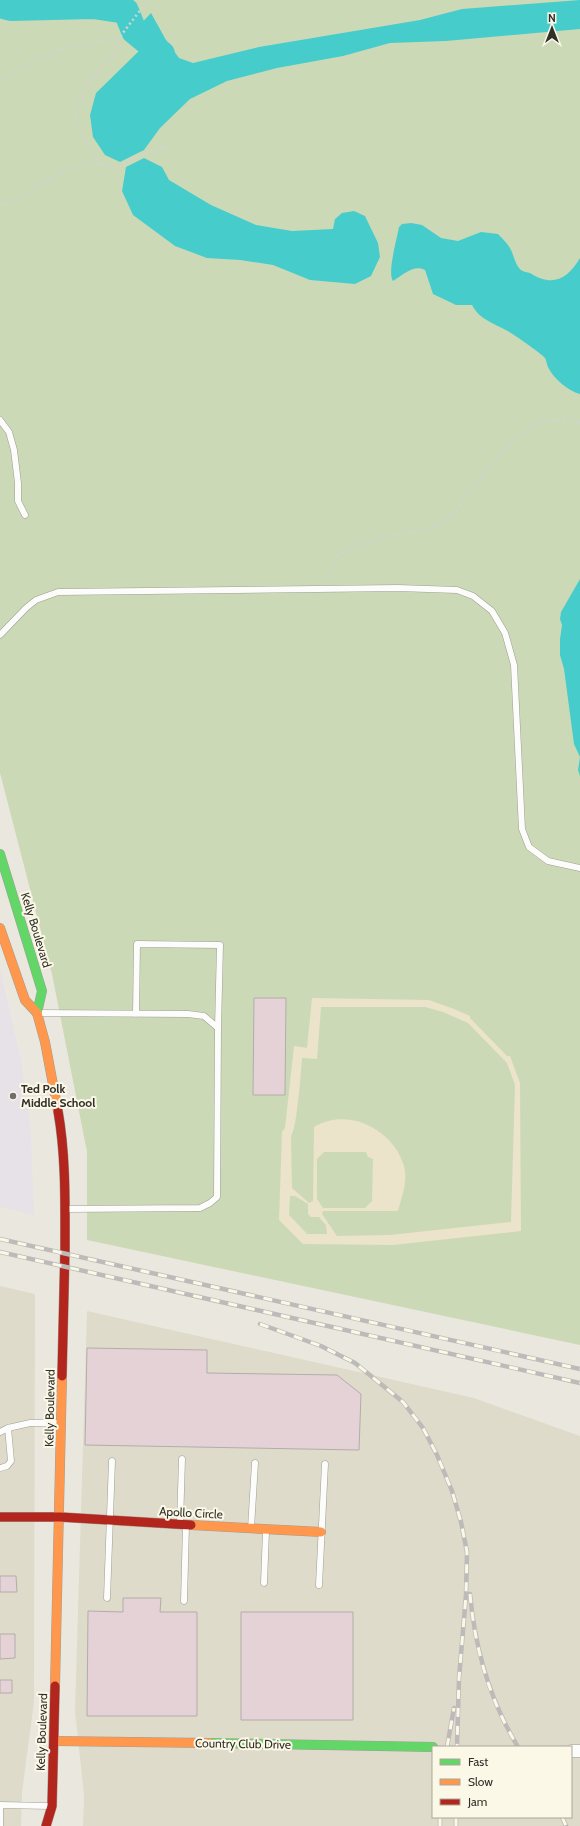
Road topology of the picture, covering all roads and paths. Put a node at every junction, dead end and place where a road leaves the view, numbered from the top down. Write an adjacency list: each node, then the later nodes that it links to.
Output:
1 (148, 0): 2 (path)
2 (119, 38): 3 (path); 5 (path)
3 (0, 81)
4 (170, 146): 5 (path)
5 (100, 164): 6 (path)
6 (0, 204)
7 (0, 420): 9 (lane)
8 (580, 423): 10 (path)
9 (25, 515)
10 (330, 589): 11 (lane); 13 (lane)
11 (0, 635)
12 (0, 854): 15 (street, Kelly Boulevard)
13 (580, 868)
14 (0, 928): 15 (street, Kelly Boulevard)
15 (37, 1013): 16 (lane); 18 (street, Kelly Boulevard)
16 (136, 1014): 17 (lane); 17 (lane)
17 (218, 1028): 18 (lane)
18 (65, 1209): 19 (street, Kelly Boulevard)
19 (62, 1423): 20 (lane); 28 (street, Kelly Boulevard)
20 (8, 1428): 21 (lane); 26 (lane)
21 (0, 1432)
22 (182, 1458): 30 (lane)
23 (112, 1461): 29 (lane)
24 (255, 1463): 31 (lane)
25 (325, 1464): 33 (lane)
26 (0, 1468)
27 (0, 1517): 28 (street)
28 (60, 1517): 29 (street, Apollo Circle); 38 (street, Kelly Boulevard)
29 (110, 1521): 30 (street, Apollo Circle); 36 (lane)
30 (183, 1525): 31 (street, Apollo Circle); 37 (lane)
31 (251, 1529): 32 (street, Apollo Circle)
32 (266, 1529): 33 (street, Apollo Circle); 34 (lane)
33 (321, 1532): 35 (lane)
34 (264, 1583)
35 (319, 1585)
36 (107, 1598)
37 (184, 1601)
38 (54, 1741): 39 (street, Country Club Drive); 41 (street, Kelly Boulevard)
39 (432, 1748)
40 (0, 1806): 41 (lane); 42 (lane)
41 (52, 1806): 43 (street, Kelly Boulevard); 44 (street, Kelly Boulevard)
42 (0, 1826)
43 (46, 1826)
44 (57, 1826)

